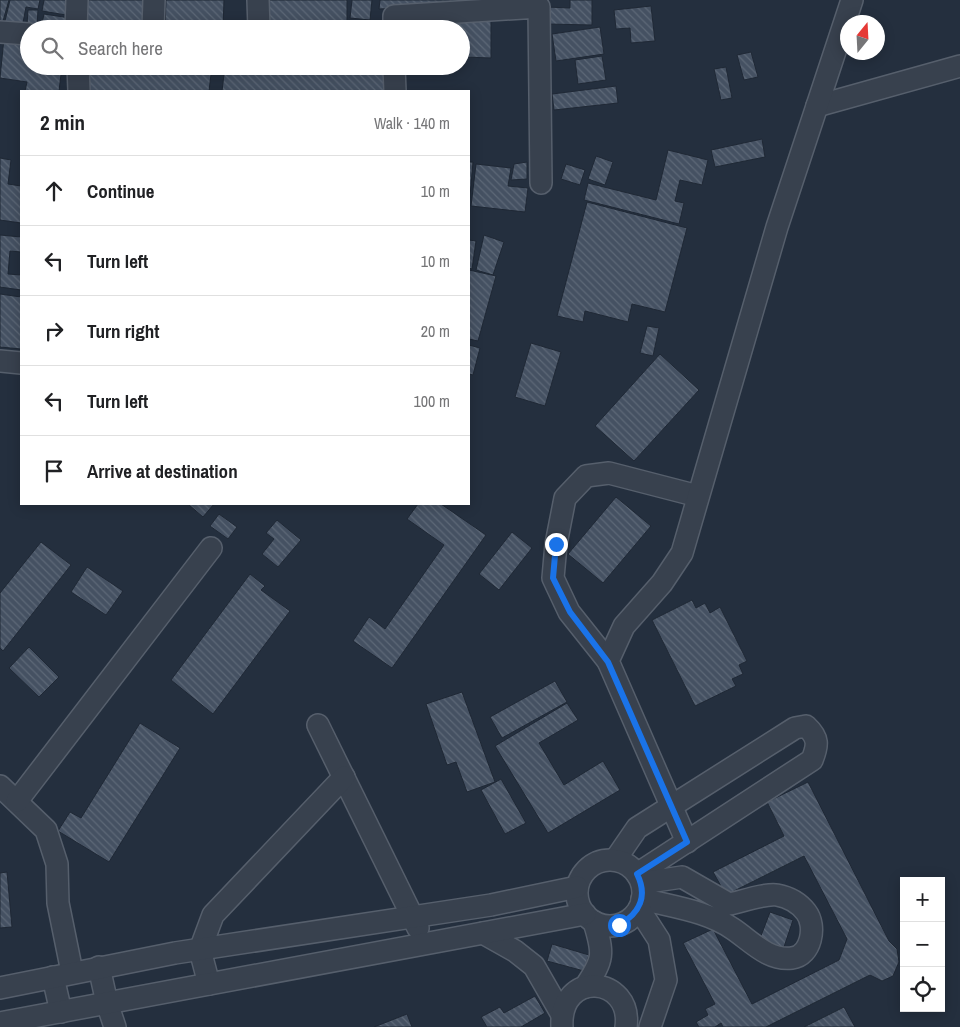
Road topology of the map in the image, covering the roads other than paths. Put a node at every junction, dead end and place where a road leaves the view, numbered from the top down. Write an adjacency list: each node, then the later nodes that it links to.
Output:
1 (77, 0): 5 (street)
2 (154, 0): 6 (street)
3 (258, 0): 7 (street)
4 (852, 0): 16 (street)
5 (76, 20)
6 (153, 20)
7 (259, 20)
8 (394, 20): 17 (street)
9 (0, 32): 10 (street)
10 (20, 33)
11 (960, 66): 16 (street)
12 (79, 75): 14 (street)
13 (394, 75): 15 (street)
14 (80, 90)
15 (395, 90)
16 (817, 106): 20 (street)
17 (541, 183)
18 (0, 362): 19 (street)
19 (20, 363)
20 (698, 496): 22 (street); 22 (street)
21 (210, 548): 26 (street)
22 (608, 662): 27 (street)
23 (318, 725): 24 (street)
24 (344, 777): 32 (street); 36 (street)
25 (0, 786): 26 (street)
26 (17, 801): 38 (street)
27 (670, 807): 28 (street); 28 (street); 29 (street)
28 (687, 842): 31 (street)
29 (615, 860): 30 (street); 31 (street)
30 (578, 887): 32 (street); 33 (street)
31 (640, 891): 31 (street); 33 (street); 48 (street)
32 (412, 917): 35 (street); 36 (street)
33 (590, 918): 34 (street); 40 (street)
34 (483, 933): 35 (street); 44 (street)
35 (425, 944): 39 (street)
36 (200, 950): 37 (street); 39 (street)
37 (99, 967): 38 (street); 42 (street)
38 (62, 975): 41 (street); 43 (street)
39 (209, 984): 42 (street)
40 (585, 987): 44 (street); 47 (street)
41 (0, 988)
42 (107, 1003): 43 (street); 46 (street)
43 (60, 1012): 45 (street)
44 (562, 1020)
45 (3, 1024)
46 (115, 1027)
47 (626, 1027)
48 (650, 1027)

